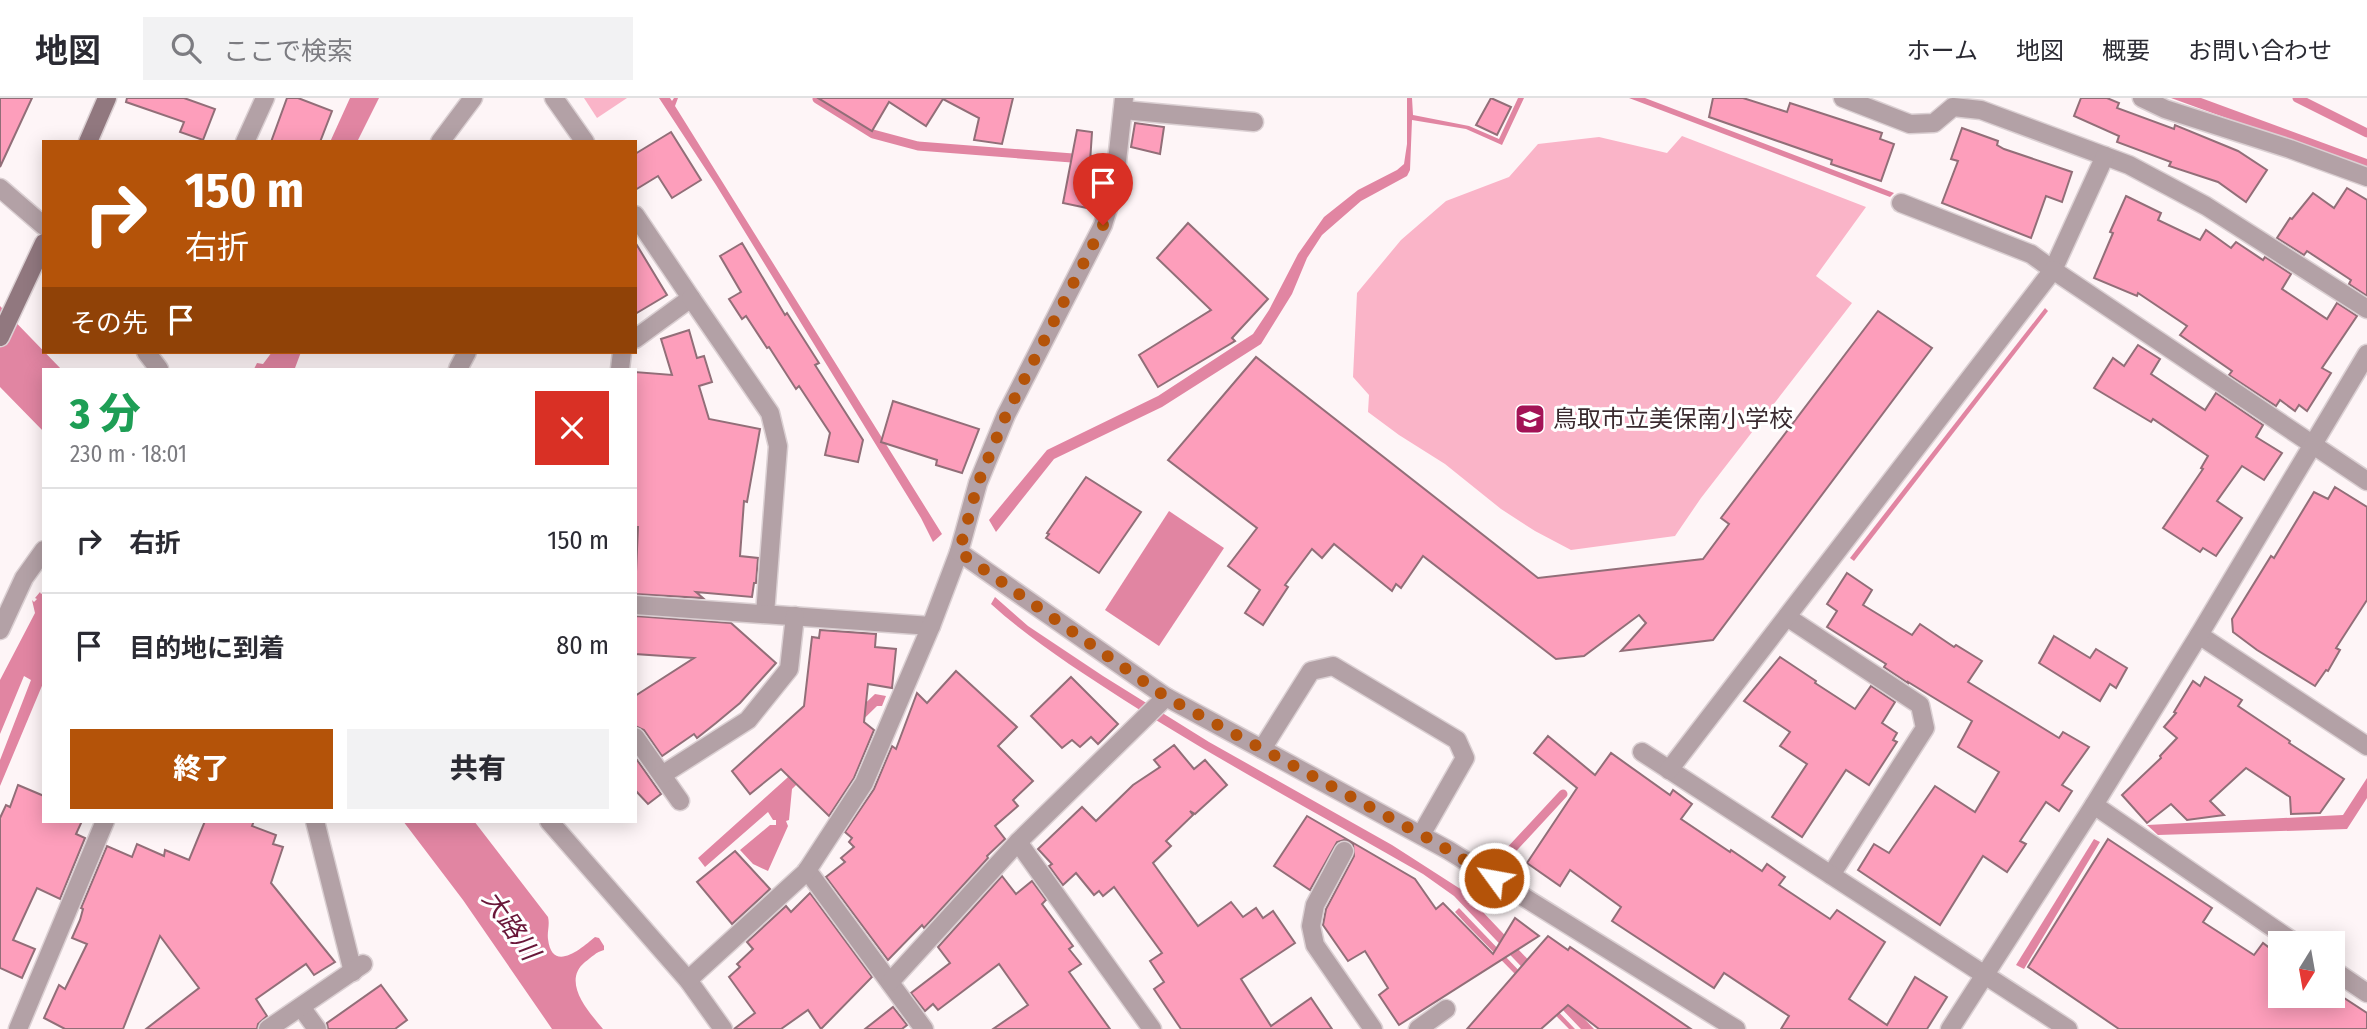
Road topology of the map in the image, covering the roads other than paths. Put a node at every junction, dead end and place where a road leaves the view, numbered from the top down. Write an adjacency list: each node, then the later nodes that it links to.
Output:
1 (107, 98): 9 (main road)
2 (265, 98): 10 (street)
3 (473, 98): 11 (street)
4 (554, 98): 12 (street)
5 (1843, 98): 13 (street)
6 (2142, 98): 14 (street)
7 (1124, 104): 8 (street); 30 (street)
8 (1254, 122)
9 (89, 140)
10 (246, 140)
11 (442, 140)
12 (584, 140)
13 (2105, 156): 20 (street); 22 (street)
14 (2367, 177)
15 (0, 188): 18 (street)
16 (1901, 202): 20 (street)
17 (637, 218): 21 (street)
18 (42, 224)
19 (42, 247): 23 (main road)
20 (2053, 270): 28 (street); 35 (street)
21 (691, 298): 24 (street); 33 (street)
22 (2367, 309)
23 (0, 337)
24 (637, 338)
25 (148, 354): 27 (street)
26 (2367, 354): 28 (street)
27 (158, 368)
28 (2313, 445): 29 (street); 38 (street)
29 (2367, 481)
30 (959, 552): 36 (street); 39 (street)
31 (42, 553): 37 (street)
32 (637, 605): 33 (street)
33 (765, 614): 34 (street)
34 (794, 616): 36 (street); 45 (street)
35 (1787, 617): 44 (street); 55 (street)
36 (931, 626): 54 (street)
37 (0, 630)
38 (2199, 635): 41 (street); 47 (street)
39 (1166, 697): 42 (street); 52 (street)
40 (637, 740): 45 (street)
41 (2367, 746)
42 (1262, 749): 51 (street); 51 (street)
43 (1642, 752): 44 (street)
44 (1669, 770): 55 (street)
45 (662, 775): 46 (street)
46 (680, 801)
47 (2094, 805): 56 (street); 57 (street)
48 (105, 823): 65 (street)
49 (316, 823): 62 (street)
50 (552, 823): 59 (street)
51 (1421, 835): 64 (street)
52 (1018, 842): 60 (street); 70 (street)
53 (1344, 851): 71 (street)
54 (807, 870): 59 (street); 60 (street)
55 (1831, 875): 57 (street)
56 (2278, 931)
57 (1984, 974): 74 (street); 75 (street)
58 (2345, 978): 61 (street)
59 (688, 979): 68 (street)
60 (890, 982): 69 (street)
61 (2367, 993)
62 (301, 1007): 66 (street); 67 (street)
63 (1446, 1009): 72 (street)
64 (1717, 1024): 73 (street)
65 (18, 1029)
66 (268, 1029)
67 (317, 1029)
68 (723, 1029)
69 (924, 1029)
70 (1152, 1029)
71 (1373, 1029)
72 (1418, 1029)
73 (1736, 1029)
74 (1950, 1029)
75 (2068, 1029)

